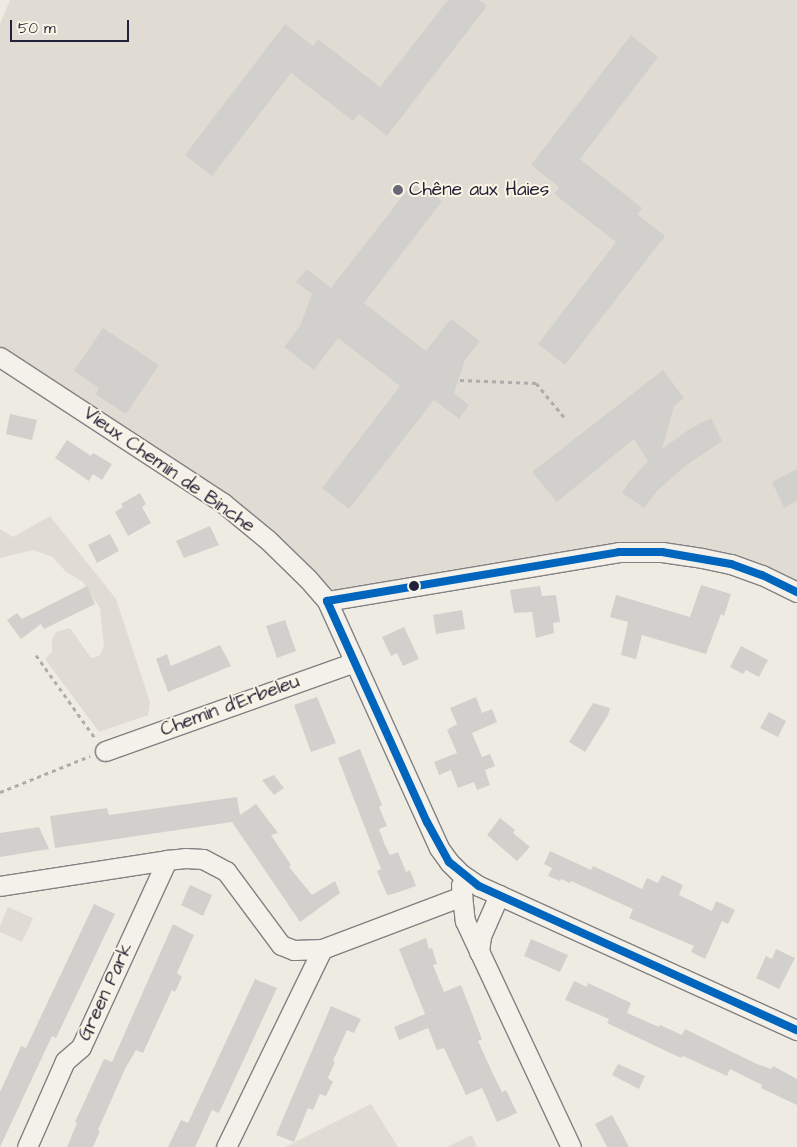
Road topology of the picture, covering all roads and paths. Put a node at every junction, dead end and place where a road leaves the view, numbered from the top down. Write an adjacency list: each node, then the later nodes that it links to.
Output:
1 (0, 357): 5 (street, Vieux Chemin de Binche)
2 (460, 380): 3 (path)
3 (564, 416)
4 (797, 592): 5 (street)
5 (327, 601): 7 (street, Vieux Chemin de Binche)
6 (36, 655): 8 (path)
7 (355, 662): 8 (street, Chemin d'Erbeleu); 11 (street, Vieux Chemin de Binche)
8 (105, 751): 9 (path)
9 (0, 792)
10 (167, 860): 12 (street); 15 (street); 18 (street, Green Park)
11 (461, 874): 13 (street); 14 (street)
12 (0, 886)
13 (499, 894): 16 (street); 17 (street)
14 (462, 896): 15 (street); 16 (street)
15 (322, 949): 19 (street)
16 (479, 952): 20 (street)
17 (797, 1030)
18 (27, 1147)
19 (226, 1147)
20 (571, 1147)

